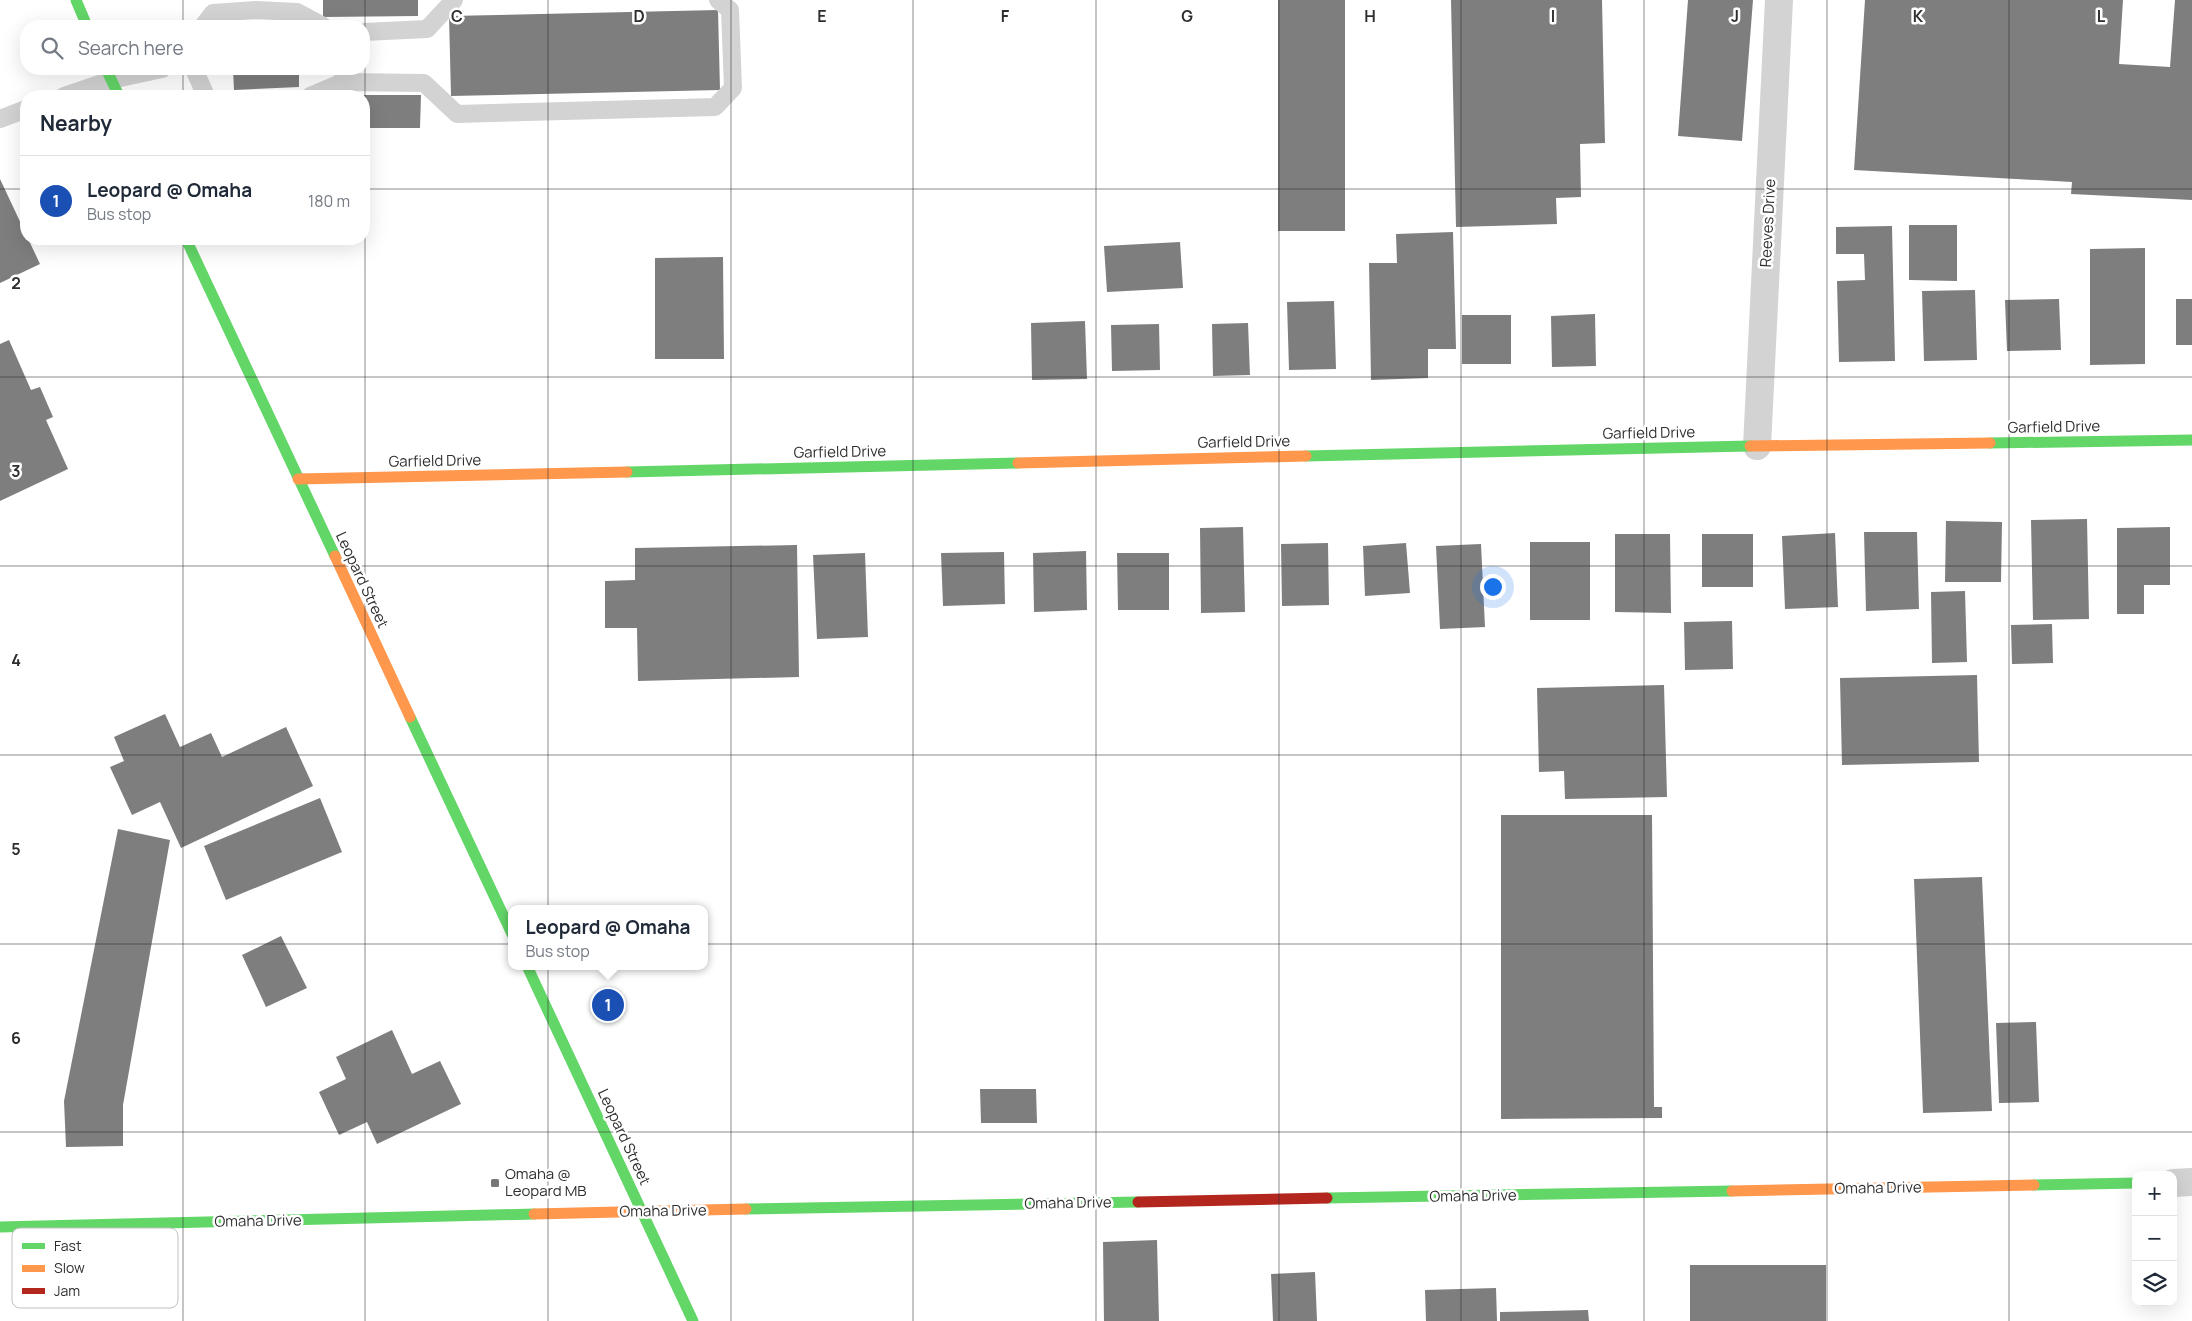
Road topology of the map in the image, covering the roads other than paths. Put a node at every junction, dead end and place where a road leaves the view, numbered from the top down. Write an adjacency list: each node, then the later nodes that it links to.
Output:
1 (76, 0): 5 (street)
2 (454, 0): 8 (lane)
3 (718, 0): 12 (lane)
4 (1779, 0): 21 (street, Reeves Drive)
5 (85, 20)
6 (207, 20): 7 (lane)
7 (312, 20)
8 (370, 32)
9 (107, 75): 13 (lane)
10 (109, 75): 14 (street)
11 (197, 75): 15 (lane)
12 (343, 75): 16 (lane)
13 (76, 90)
14 (116, 90)
15 (203, 90)
16 (319, 90)
17 (20, 112): 18 (lane)
18 (0, 119)
19 (189, 245): 22 (street, Leopard Street)
20 (2192, 440): 21 (street, Garfield Drive)
21 (1757, 446): 22 (street, Garfield Drive)
22 (298, 479): 23 (street, Leopard Street)
23 (508, 925)
24 (529, 970): 28 (street, Leopard Street)
25 (2192, 1182): 27 (street)
26 (2132, 1183): 28 (street, Omaha Drive)
27 (2177, 1183)
28 (642, 1211): 29 (street, Omaha Drive); 30 (street, Leopard Street)
29 (0, 1227)
30 (693, 1321)

